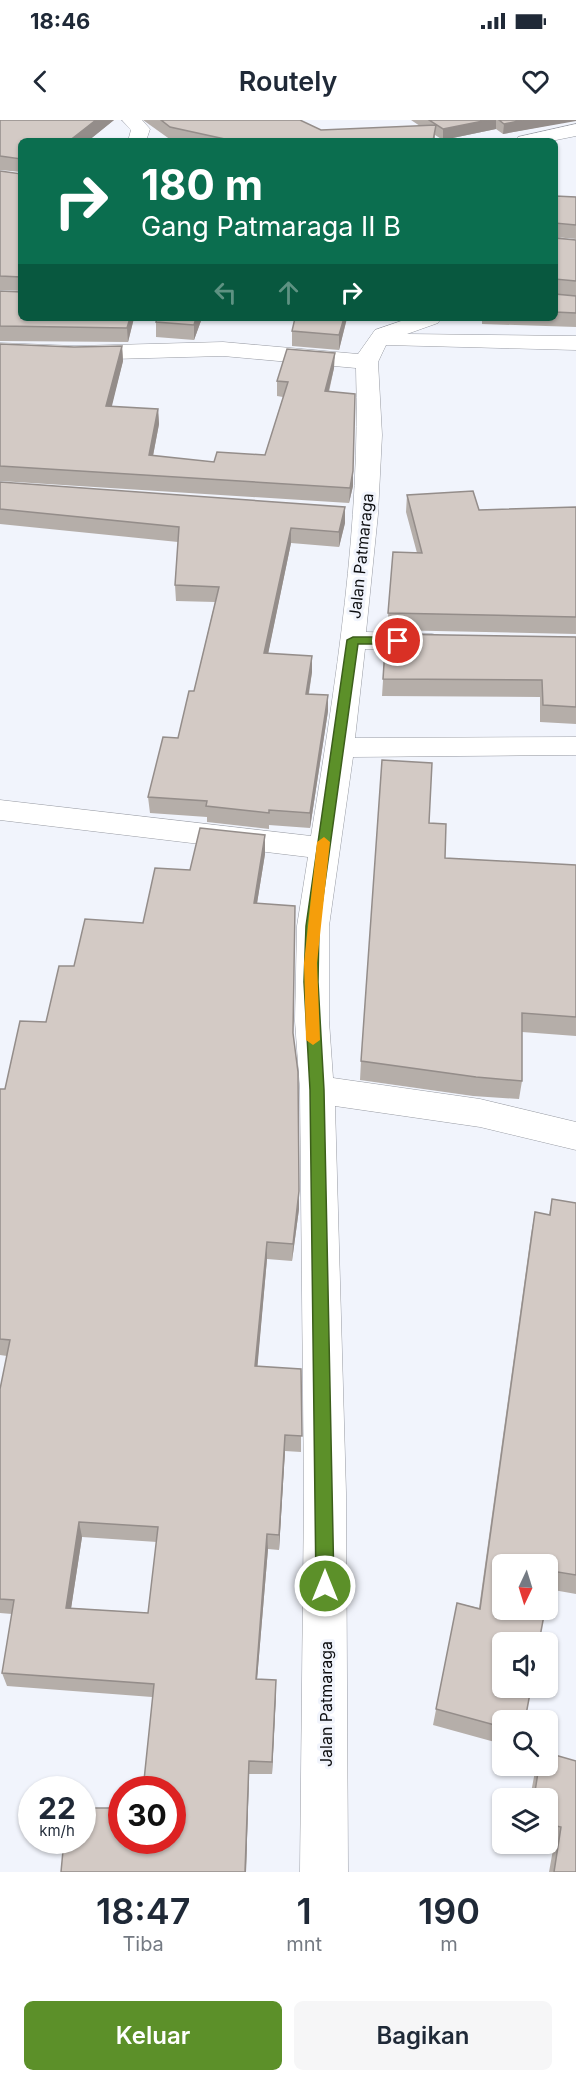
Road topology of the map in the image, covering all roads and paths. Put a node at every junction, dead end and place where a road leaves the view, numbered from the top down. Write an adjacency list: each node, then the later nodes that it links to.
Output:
1 (131, 120): 3 (street)
2 (576, 130): 4 (street)
3 (138, 138)
4 (539, 138)
5 (439, 329): 6 (street); 8 (street)
6 (576, 343)
7 (0, 350): 8 (street)
8 (372, 351): 9 (street, Jalan Patmaraga)
9 (353, 640): 10 (street); 12 (street, Jalan Patmaraga)
10 (459, 642)
11 (576, 746): 12 (street)
12 (340, 748): 14 (street, Jalan Patmaraga)
13 (0, 810): 14 (street)
14 (323, 848): 15 (street, Jalan Patmaraga)
15 (317, 1090): 16 (street); 17 (street, Jalan Patmaraga)
16 (576, 1136)
17 (324, 1872)

